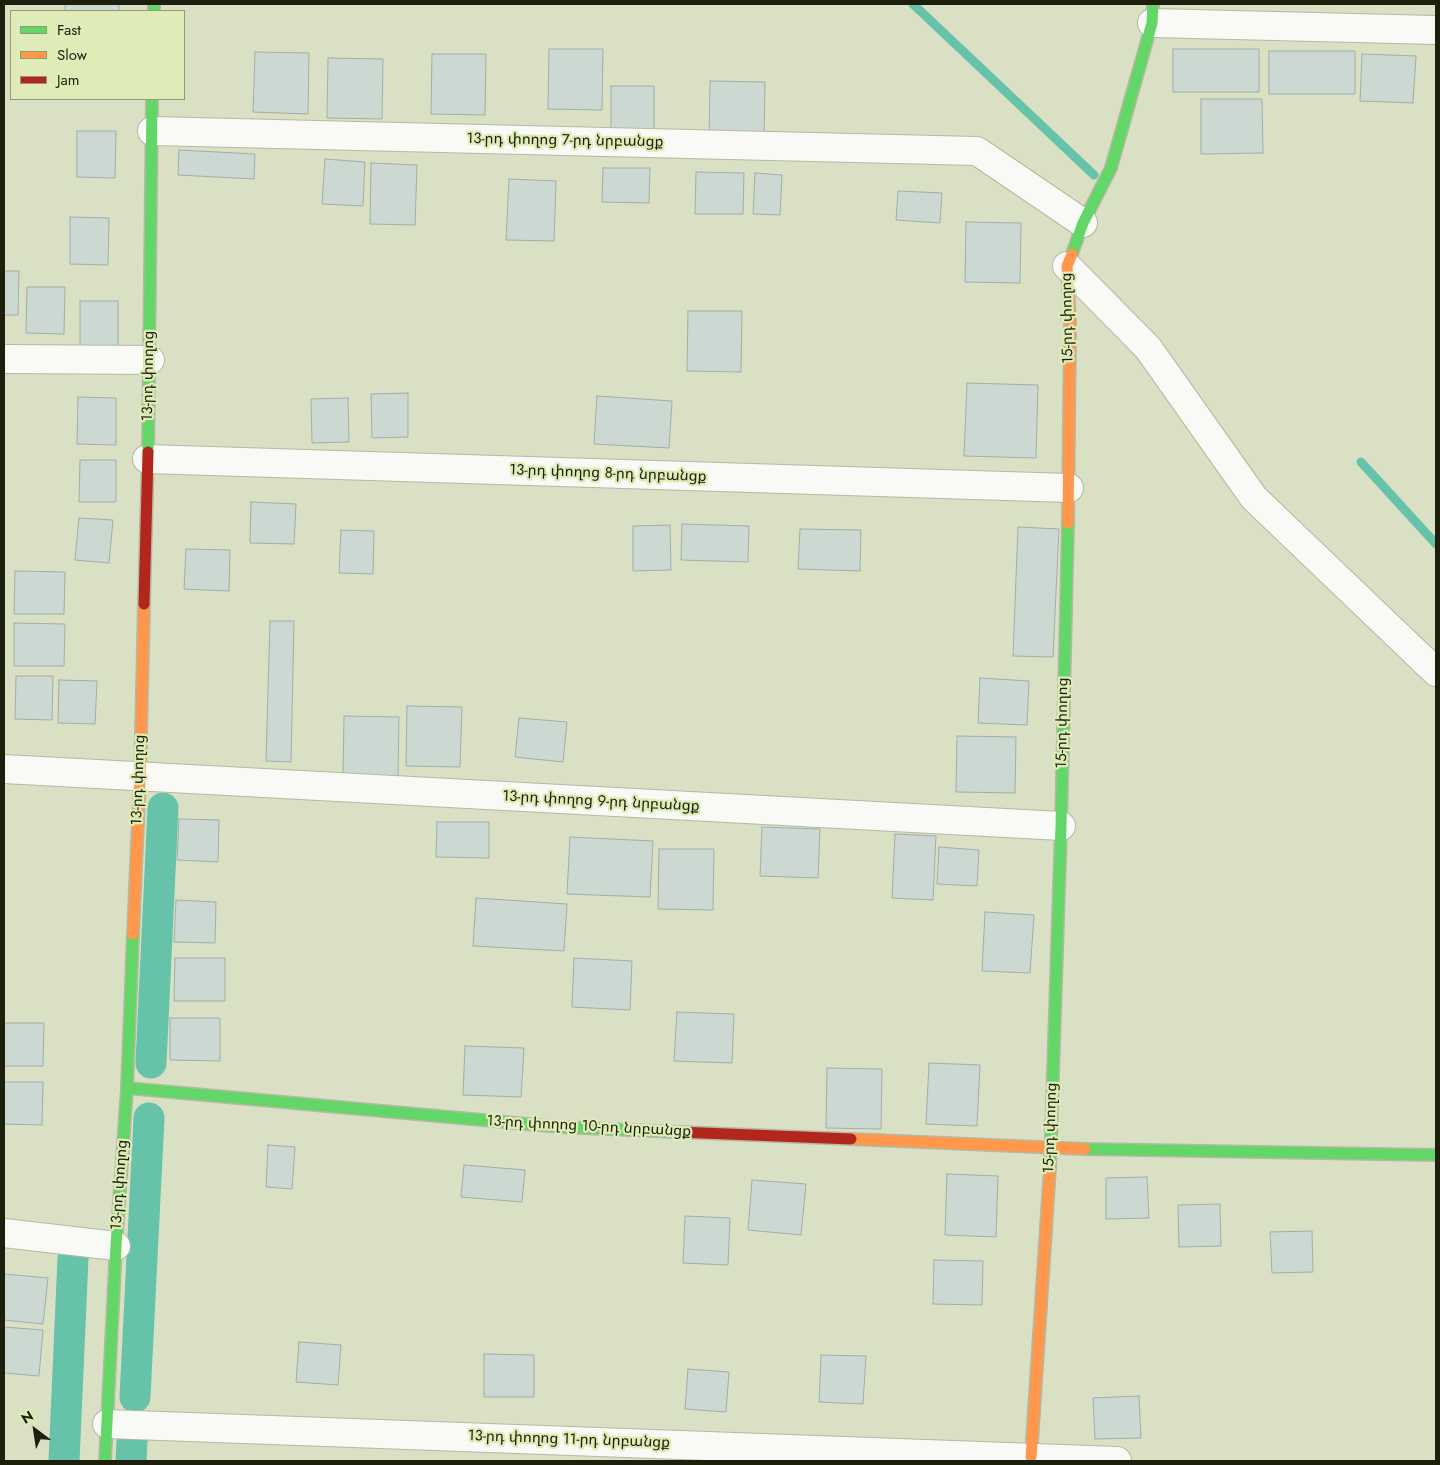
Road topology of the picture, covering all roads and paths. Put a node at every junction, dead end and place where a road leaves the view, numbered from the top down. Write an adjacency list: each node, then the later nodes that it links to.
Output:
1 (1152, 13): 2 (street); 5 (street, 15-րդ փողոց)
2 (1436, 30)
3 (152, 100): 4 (street, 13-րդ փողոց)
4 (152, 131): 5 (street, 13-րդ փողոց 7-րդ նրբանցք); 8 (street, 13-րդ փողոց)
5 (1083, 223): 6 (street, 15-րդ փողոց)
6 (1067, 266): 10 (street, 15-րդ փողոց); 11 (street)
7 (4, 359): 8 (street)
8 (150, 360): 9 (street, 13-րդ փողոց)
9 (147, 459): 10 (street, 13-րդ փողոց 8-րդ նրբանցք); 13 (street, 13-րդ փողոց)
10 (1069, 488): 14 (street, 15-րդ փողոց)
11 (1436, 672)
12 (4, 769): 13 (street, 13-րդ փողոց 9-րդ նրբանցք)
13 (140, 778): 14 (street, 13-րդ փողոց 9-րդ նրբանցք); 15 (street, 13-րդ փողոց)
14 (1061, 826): 16 (street, 15-րդ փողոց)
15 (127, 1088): 16 (street, 13-րդ փողոց 10-րդ նրբանցք); 19 (street, 13-րդ փողոց)
16 (1051, 1148): 17 (street, 13-րդ փողոց 10-րդ նրբանցք); 21 (street, 15-րդ փողոց)
17 (1436, 1155)
18 (4, 1233): 19 (street)
19 (116, 1246): 20 (street, 13-րդ փողոց)
20 (107, 1424): 21 (street, 13-րդ փողոց 11-րդ նրբանցք); 22 (street, 13-րդ փողոց)
21 (1031, 1457): 23 (street, 13-րդ փողոց 11-րդ նրբանցք)
22 (105, 1461)
23 (1117, 1461)

